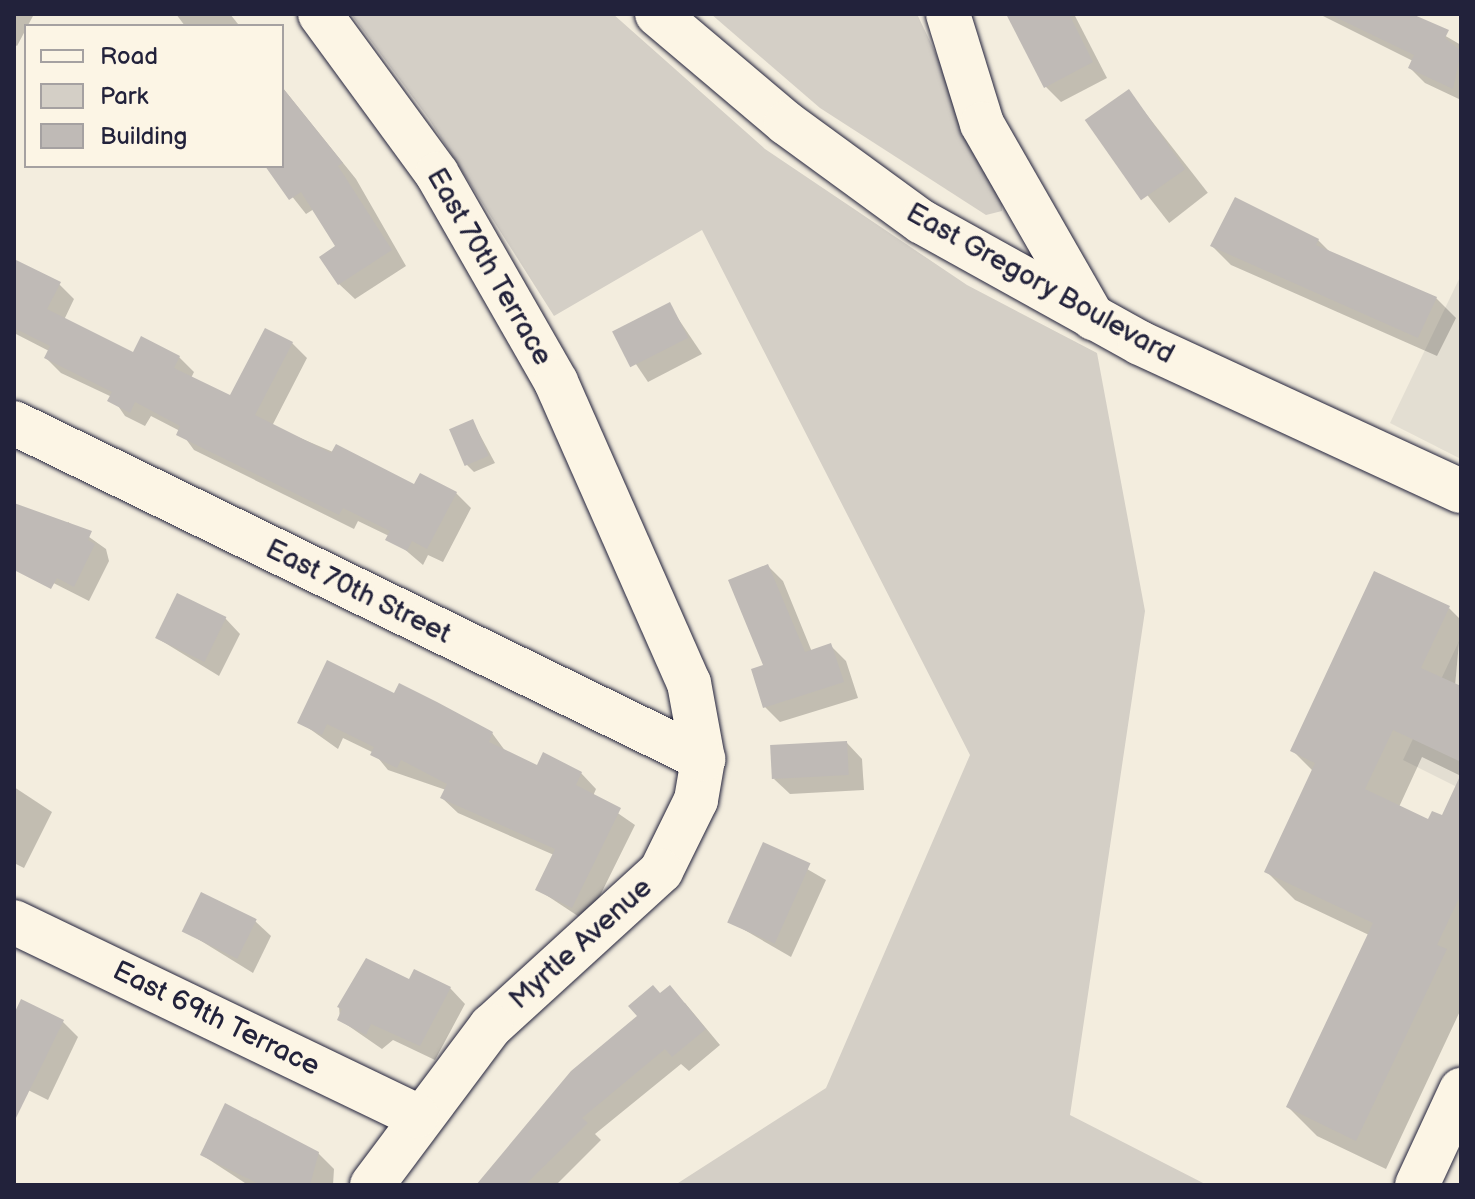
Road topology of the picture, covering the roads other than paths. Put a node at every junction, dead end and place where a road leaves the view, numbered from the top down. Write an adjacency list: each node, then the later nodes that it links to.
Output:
1 (320, 14): 7 (street, East 70th Terrace)
2 (657, 14): 4 (street, East Gregory Boulevard)
3 (948, 14): 4 (street)
4 (1093, 318): 6 (street, East Gregory Boulevard)
5 (14, 423): 8 (street, East 70th Street)
6 (1461, 491)
7 (625, 539): 8 (street, Myrtle Avenue)
8 (703, 759): 11 (street, Myrtle Avenue)
9 (14, 922): 11 (street, East 69th Terrace)
10 (1461, 1090): 13 (street)
11 (417, 1116): 12 (street, Myrtle Avenue)
12 (372, 1185)
13 (1417, 1185)

